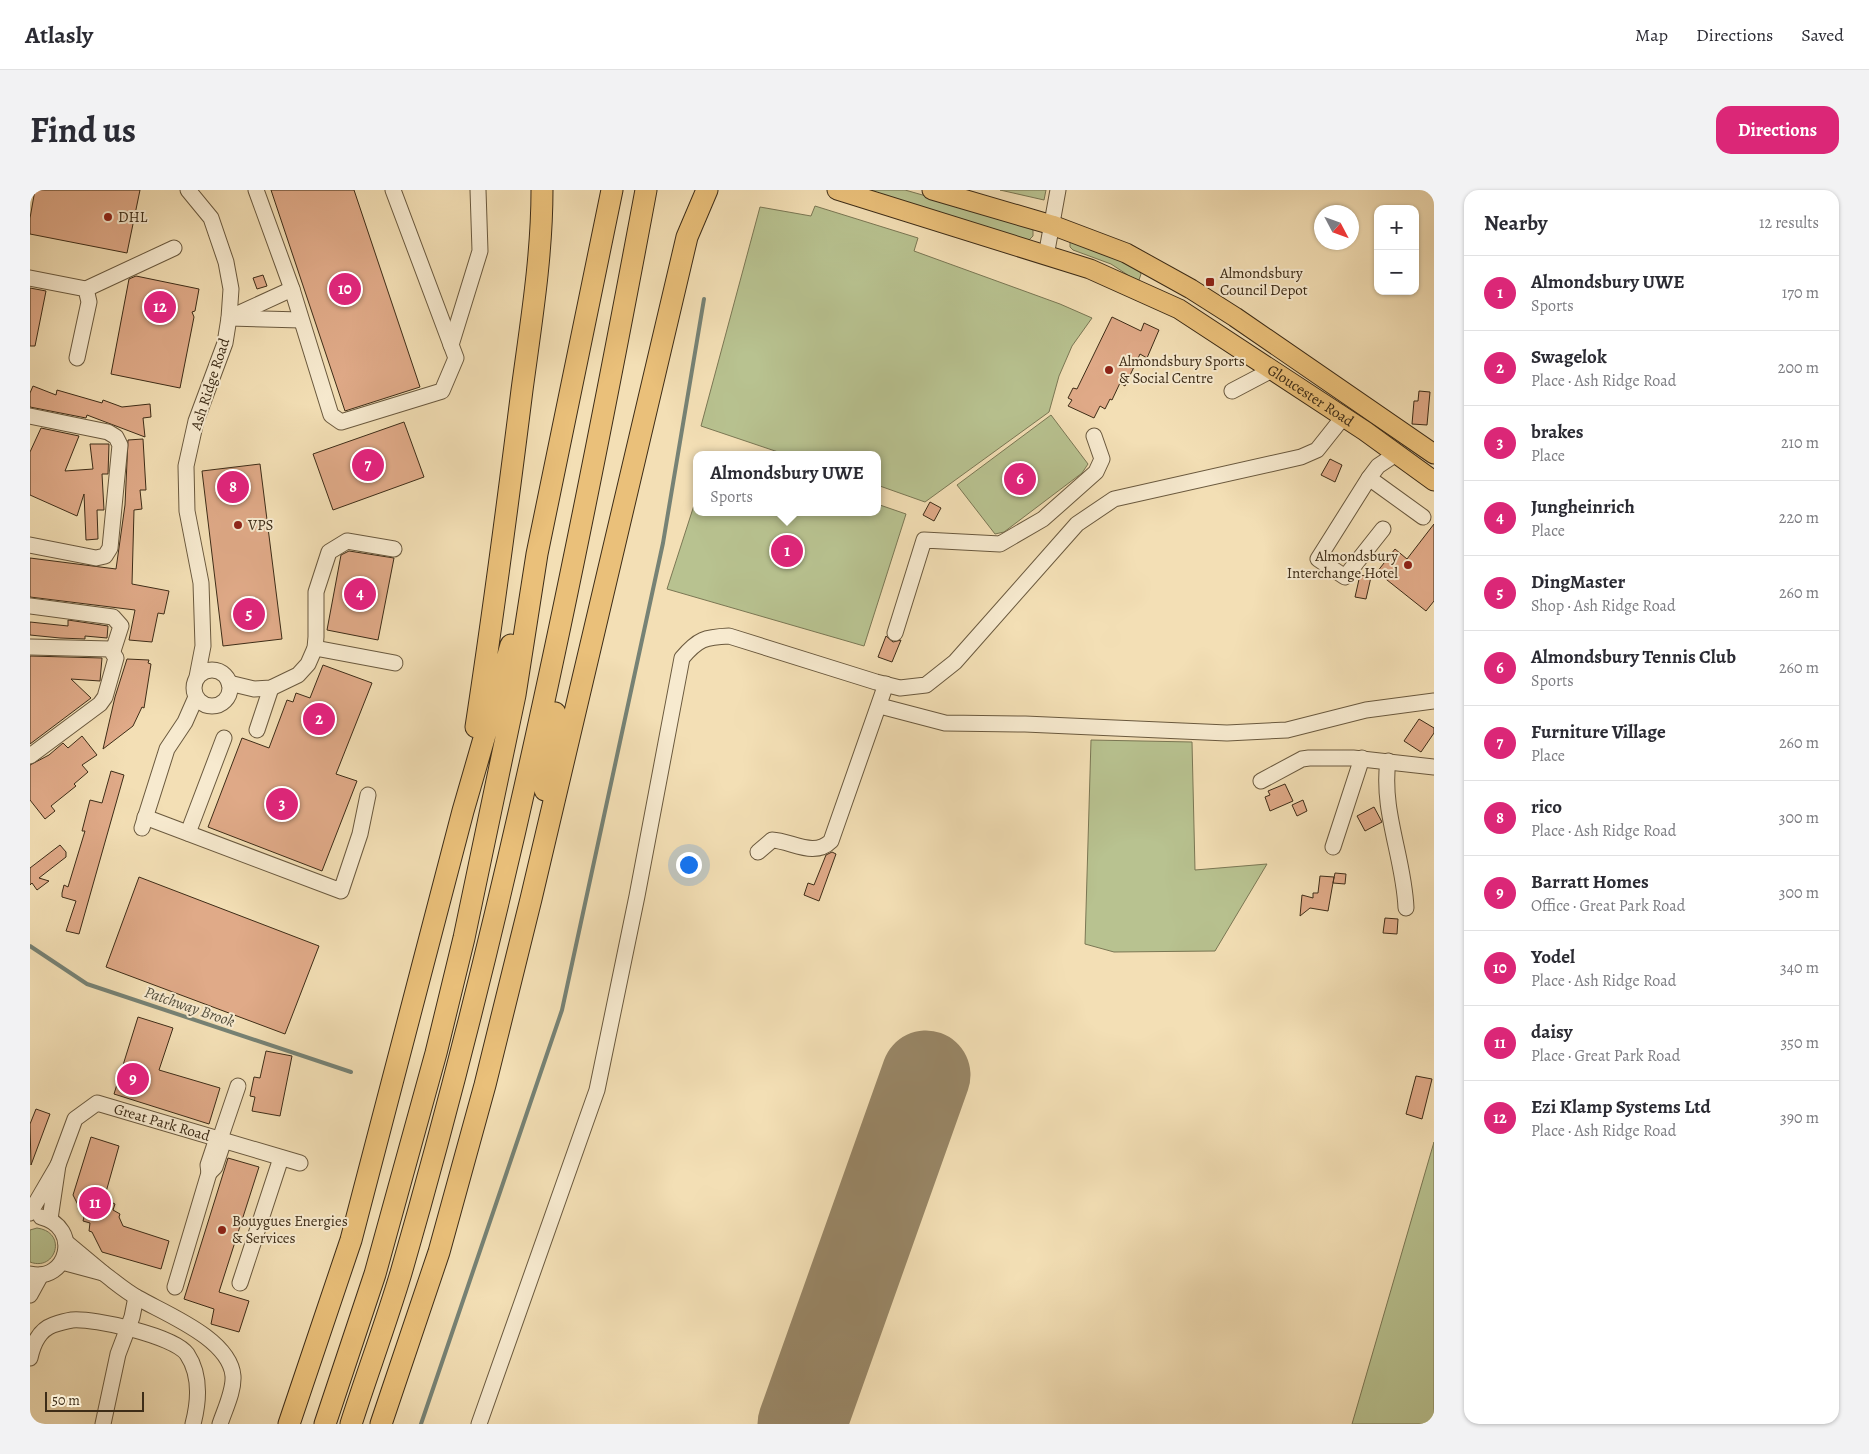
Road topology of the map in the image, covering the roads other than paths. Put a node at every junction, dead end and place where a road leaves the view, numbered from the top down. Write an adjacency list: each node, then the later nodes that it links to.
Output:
1 (188, 190): 18 (street, Ash Ridge Road)
2 (256, 190): 17 (street)
3 (393, 190): 20 (street)
4 (478, 190): 20 (street)
5 (542, 190): 58 (highway)
6 (612, 190): 35 (highway)
7 (646, 190): 36 (highway)
8 (708, 190): 62 (highway)
9 (837, 190): 14 (main road, Gloucester Road)
10 (932, 190): 12 (main road, Gloucester Road)
11 (1058, 190): 12 (street)
12 (1052, 225): 14 (street); 28 (main road, Gloucester Road)
13 (174, 248): 16 (street)
14 (1046, 256): 22 (main road, Gloucester Road)
15 (30, 278): 16 (street)
16 (86, 289): 21 (street)
17 (292, 290): 18 (street); 19 (street)
18 (229, 318): 19 (street); 43 (street, Ash Ridge Road)
19 (301, 320): 20 (street)
20 (451, 345)
21 (77, 358)
22 (1272, 370): 23 (street); 25 (main road, Gloucester Road)
23 (1232, 391)
24 (30, 416): 33 (street)
25 (1344, 416): 27 (main road, Gloucester Road); 44 (street)
26 (1094, 436): 38 (street)
27 (1390, 449): 29 (street); 30 (main road, Gloucester Road)
28 (1434, 454)
29 (1374, 472): 31 (street); 32 (street)
30 (1434, 481)
31 (1423, 517)
32 (1383, 529)
33 (30, 545)
34 (394, 549): 40 (street)
35 (537, 554): 58 (highway); 86 (highway)
36 (574, 559): 62 (highway); 87 (highway)
37 (30, 606): 41 (street)
38 (895, 633)
39 (30, 647): 41 (street)
40 (314, 648): 42 (street); 45 (street)
41 (113, 651): 52 (street)
42 (395, 663)
43 (204, 673): 46 (street); 47 (street)
44 (886, 684): 49 (street); 89 (street)
45 (271, 688): 46 (street); 50 (street)
46 (229, 689): 47 (street)
47 (200, 701): 59 (street)
48 (1434, 702): 49 (street)
49 (880, 706): 61 (street)
50 (257, 730)
51 (224, 738): 59 (street)
52 (30, 756)
53 (1357, 758): 54 (street); 56 (street); 60 (street)
54 (1388, 761): 55 (street); 63 (street)
55 (1434, 767)
56 (1262, 781)
57 (368, 794): 59 (street)
58 (463, 812): 85 (highway)
59 (188, 833)
60 (1333, 847)
61 (758, 852)
62 (531, 898): 88 (highway)
63 (1406, 908)
64 (238, 1086): 65 (street)
65 (220, 1139): 66 (street, Great Park Road); 68 (street, Great Park Road); 77 (street)
66 (281, 1158): 67 (street, Great Park Road); 76 (street)
67 (300, 1163)
68 (58, 1165): 69 (street, Great Park Road); 71 (street, Great Park Road)
69 (30, 1214)
70 (30, 1218): 71 (street)
71 (50, 1219): 72 (street)
72 (67, 1243): 73 (street); 74 (street)
73 (62, 1262): 74 (street); 75 (street)
74 (103, 1273): 79 (street)
75 (36, 1275): 78 (street)
76 (240, 1283)
77 (175, 1288)
78 (30, 1295)
79 (136, 1297): 80 (street); 84 (street)
80 (128, 1328): 81 (street); 82 (street); 83 (street)
81 (30, 1358)
82 (103, 1424)
83 (193, 1424)
84 (220, 1424)
85 (289, 1424)
86 (325, 1424)
87 (351, 1424)
88 (381, 1424)
89 (479, 1424)

